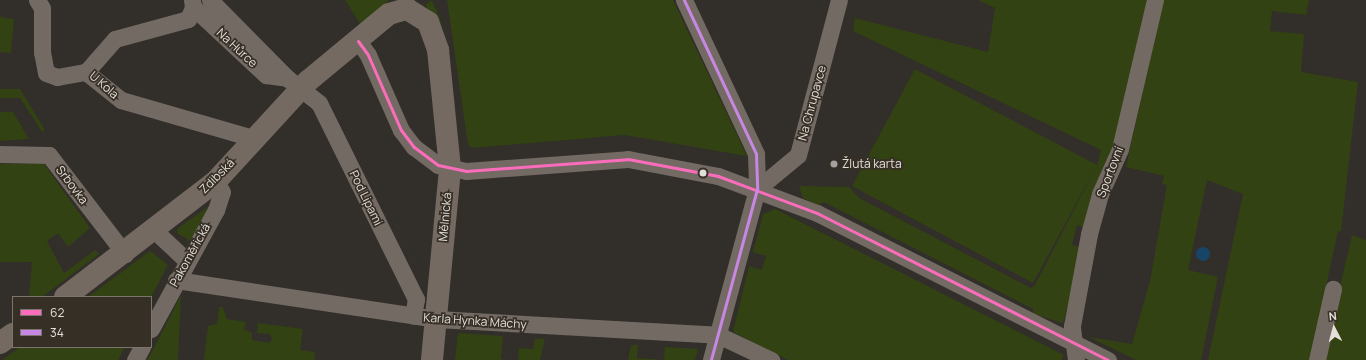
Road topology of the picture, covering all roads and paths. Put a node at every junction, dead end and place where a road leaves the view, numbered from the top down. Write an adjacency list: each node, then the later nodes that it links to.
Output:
1 (38, 0): 9 (street)
2 (210, 0): 10 (street, Na Hůrce)
3 (684, 0): 15 (street)
4 (839, 0): 15 (street, Na Chrupavce)
5 (1155, 0): 29 (street, Sportovní)
6 (193, 3): 9 (street, U Kola); 10 (street, Na Hůrce)
7 (407, 5): 8 (main road, Zdibská); 13 (main road, Mělnická)
8 (358, 41): 10 (main road, Zdibská); 13 (street)
9 (86, 72): 11 (street, U Kola)
10 (293, 83): 11 (main road, Zdibská); 22 (street, Pod Lipami)
11 (253, 138): 14 (main road, Zdibská)
12 (0, 154): 17 (street, Srbovka)
13 (450, 169): 15 (street); 23 (main road, Mělnická)
14 (216, 181): 16 (main road, Zdibská); 18 (street, Pakoměřická)
15 (757, 189): 26 (street); 29 (street)
16 (154, 231): 17 (main road, Zdibská); 18 (street)
17 (125, 254): 21 (main road, Zdibská)
18 (186, 260): 19 (street, Pakoměřická)
19 (176, 280): 22 (street, Karla Hynka Máchy); 24 (street, Pakoměřická)
20 (1333, 289): 35 (street)
21 (66, 296)
22 (413, 316): 23 (street, Karla Hynka Máchy)
23 (436, 319): 26 (street, Karla Hynka Máchy); 31 (main road, Mělnická)
24 (152, 327)
25 (12, 335): 27 (main road)
26 (718, 336): 32 (street); 33 (street, Karla Hynka Máchy)
27 (0, 344)
28 (141, 348): 30 (street)
29 (1076, 352): 34 (street)
30 (135, 360)
31 (432, 360)
32 (711, 360)
33 (771, 360)
34 (1108, 360)
35 (1317, 360)

